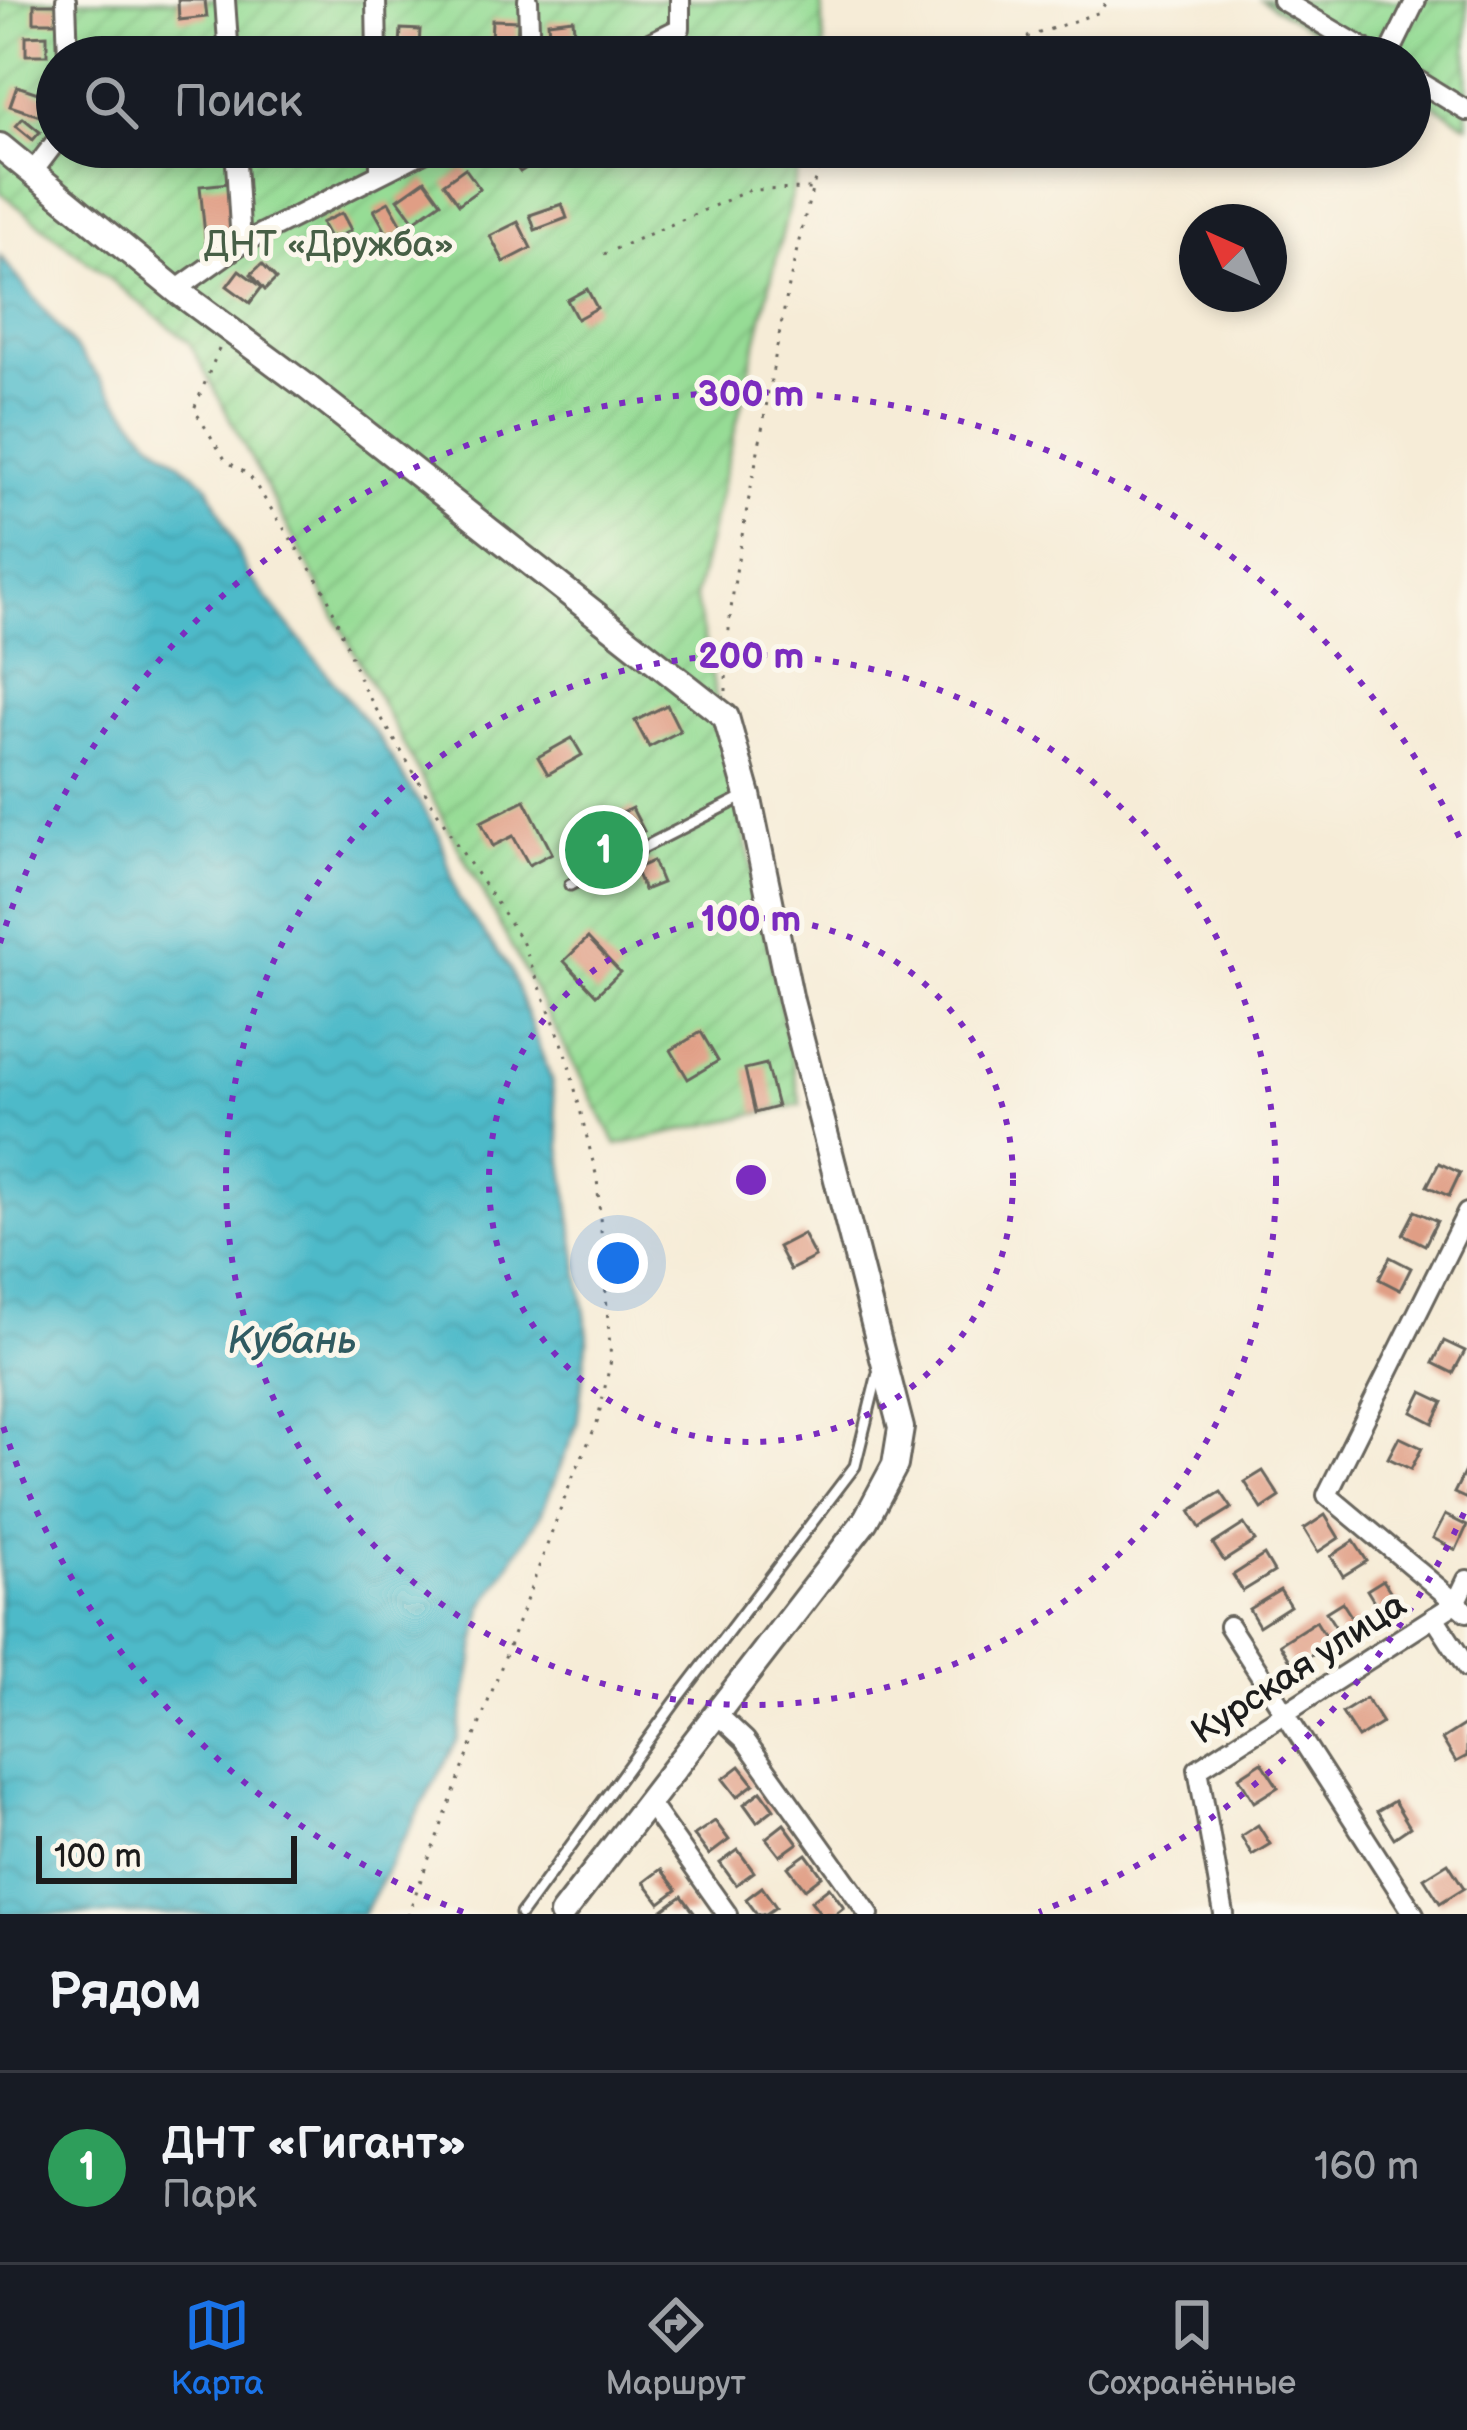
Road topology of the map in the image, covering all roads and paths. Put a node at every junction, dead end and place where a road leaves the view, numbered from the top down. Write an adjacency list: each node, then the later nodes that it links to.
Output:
1 (66, 0): 9 (street)
2 (226, 0): 10 (street)
3 (376, 0): 11 (street)
4 (528, 0): 12 (street)
5 (680, 0): 13 (street)
6 (1107, 0): 14 (path)
7 (1282, 0): 15 (street)
8 (1416, 0): 16 (street)
9 (67, 36)
10 (228, 36)
11 (377, 36)
12 (529, 36)
13 (664, 36)
14 (1031, 36)
15 (1343, 36)
16 (1398, 36)
17 (1431, 89): 18 (street)
18 (1467, 111)
19 (0, 146): 26 (street)
20 (36, 168): 26 (street)
21 (236, 168): 28 (street)
22 (380, 168): 25 (street)
23 (389, 168): 25 (street)
24 (818, 168): 27 (path)
25 (380, 172): 28 (street)
26 (32, 173): 30 (street)
27 (811, 190): 29 (path); 32 (path)
28 (241, 244): 30 (street)
29 (604, 254)
30 (176, 290): 31 (street)
31 (227, 330): 32 (street); 46 (path)
32 (726, 717): 33 (street)
33 (748, 795): 34 (lane); 36 (street)
34 (570, 885)
35 (1467, 1213): 38 (street)
36 (881, 1361): 43 (street); 47 (lane)
37 (1467, 1580): 38 (street)
38 (1461, 1607): 39 (street, Курская улица)
39 (1433, 1617): 41 (street); 42 (street, Курская улица)
40 (1229, 1626): 42 (street)
41 (1467, 1668)
42 (1283, 1711): 50 (street, Курская улица); 51 (street)
43 (717, 1714): 44 (street); 49 (street)
44 (647, 1801): 45 (street); 48 (street)
45 (572, 1909)
46 (409, 1914)
47 (521, 1914)
48 (727, 1914)
49 (868, 1914)
50 (1224, 1914)
51 (1414, 1914)

